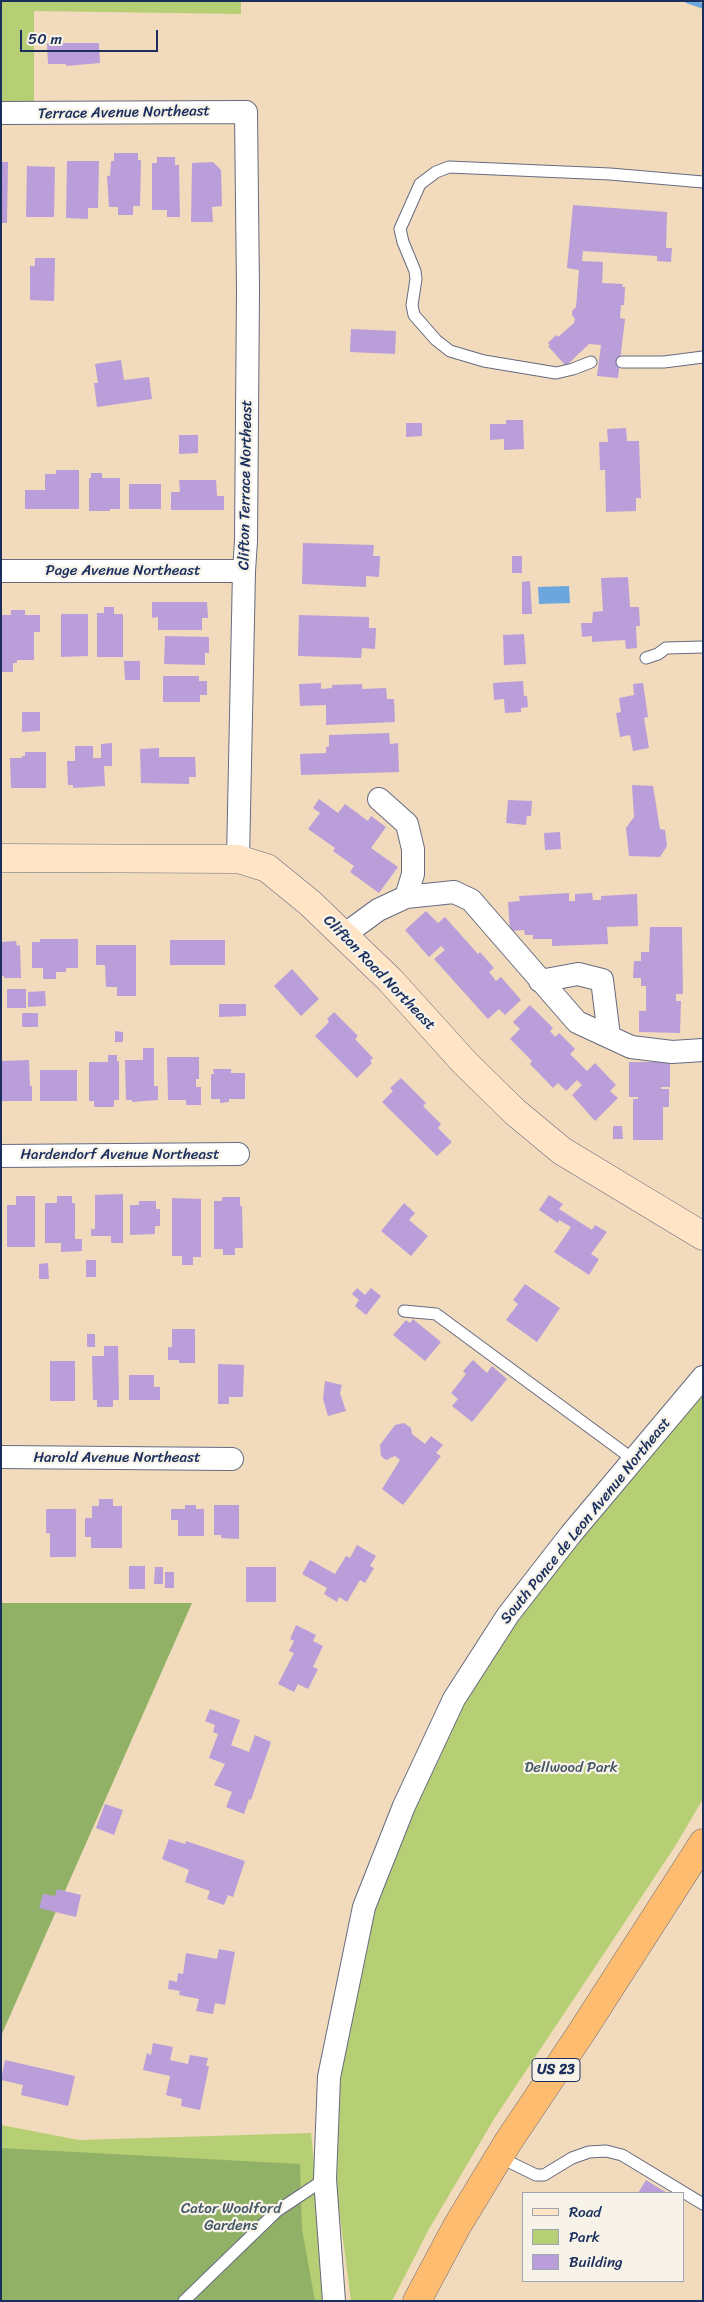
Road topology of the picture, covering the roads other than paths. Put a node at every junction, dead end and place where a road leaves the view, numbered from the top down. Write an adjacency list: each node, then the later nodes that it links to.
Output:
1 (246, 112): 2 (street, Terrace Avenue Northeast); 8 (street, Clifton Terrace Northeast)
2 (1, 113)
3 (703, 182): 5 (lane)
4 (703, 357): 6 (lane)
5 (591, 362)
6 (622, 362)
7 (1, 570): 8 (street, Page Avenue Northeast)
8 (244, 570): 13 (street, Clifton Terrace Northeast)
9 (703, 647): 10 (lane)
10 (646, 658)
11 (379, 799): 14 (street)
12 (1, 858): 13 (street, Clifton Road Northeast)
13 (238, 858): 15 (street, Clifton Road Northeast)
14 (406, 897): 15 (street); 16 (street)
15 (344, 935): 21 (street, Clifton Road Northeast)
16 (540, 981): 17 (street); 17 (street)
17 (609, 1036): 18 (street)
18 (703, 1050)
19 (238, 1154): 20 (street, Hardendorf Avenue Northeast)
20 (1, 1156)
21 (703, 1236)
22 (404, 1311): 26 (lane)
23 (703, 1377): 26 (street, South Ponce de Leon Avenue Northeast)
24 (1, 1457): 25 (street, Harold Avenue Northeast)
25 (232, 1459)
26 (634, 1460): 29 (street, South Ponce de Leon Avenue Northeast)
27 (703, 1843): 28 (highway, US 23)
28 (499, 2157): 30 (lane); 35 (highway, US 23)
29 (325, 2179): 33 (lane); 34 (street, South Ponce de Leon Avenue Northeast)
30 (683, 2192)
31 (684, 2193): 32 (lane)
32 (703, 2204)
33 (184, 2301)
34 (334, 2301)
35 (417, 2301)

